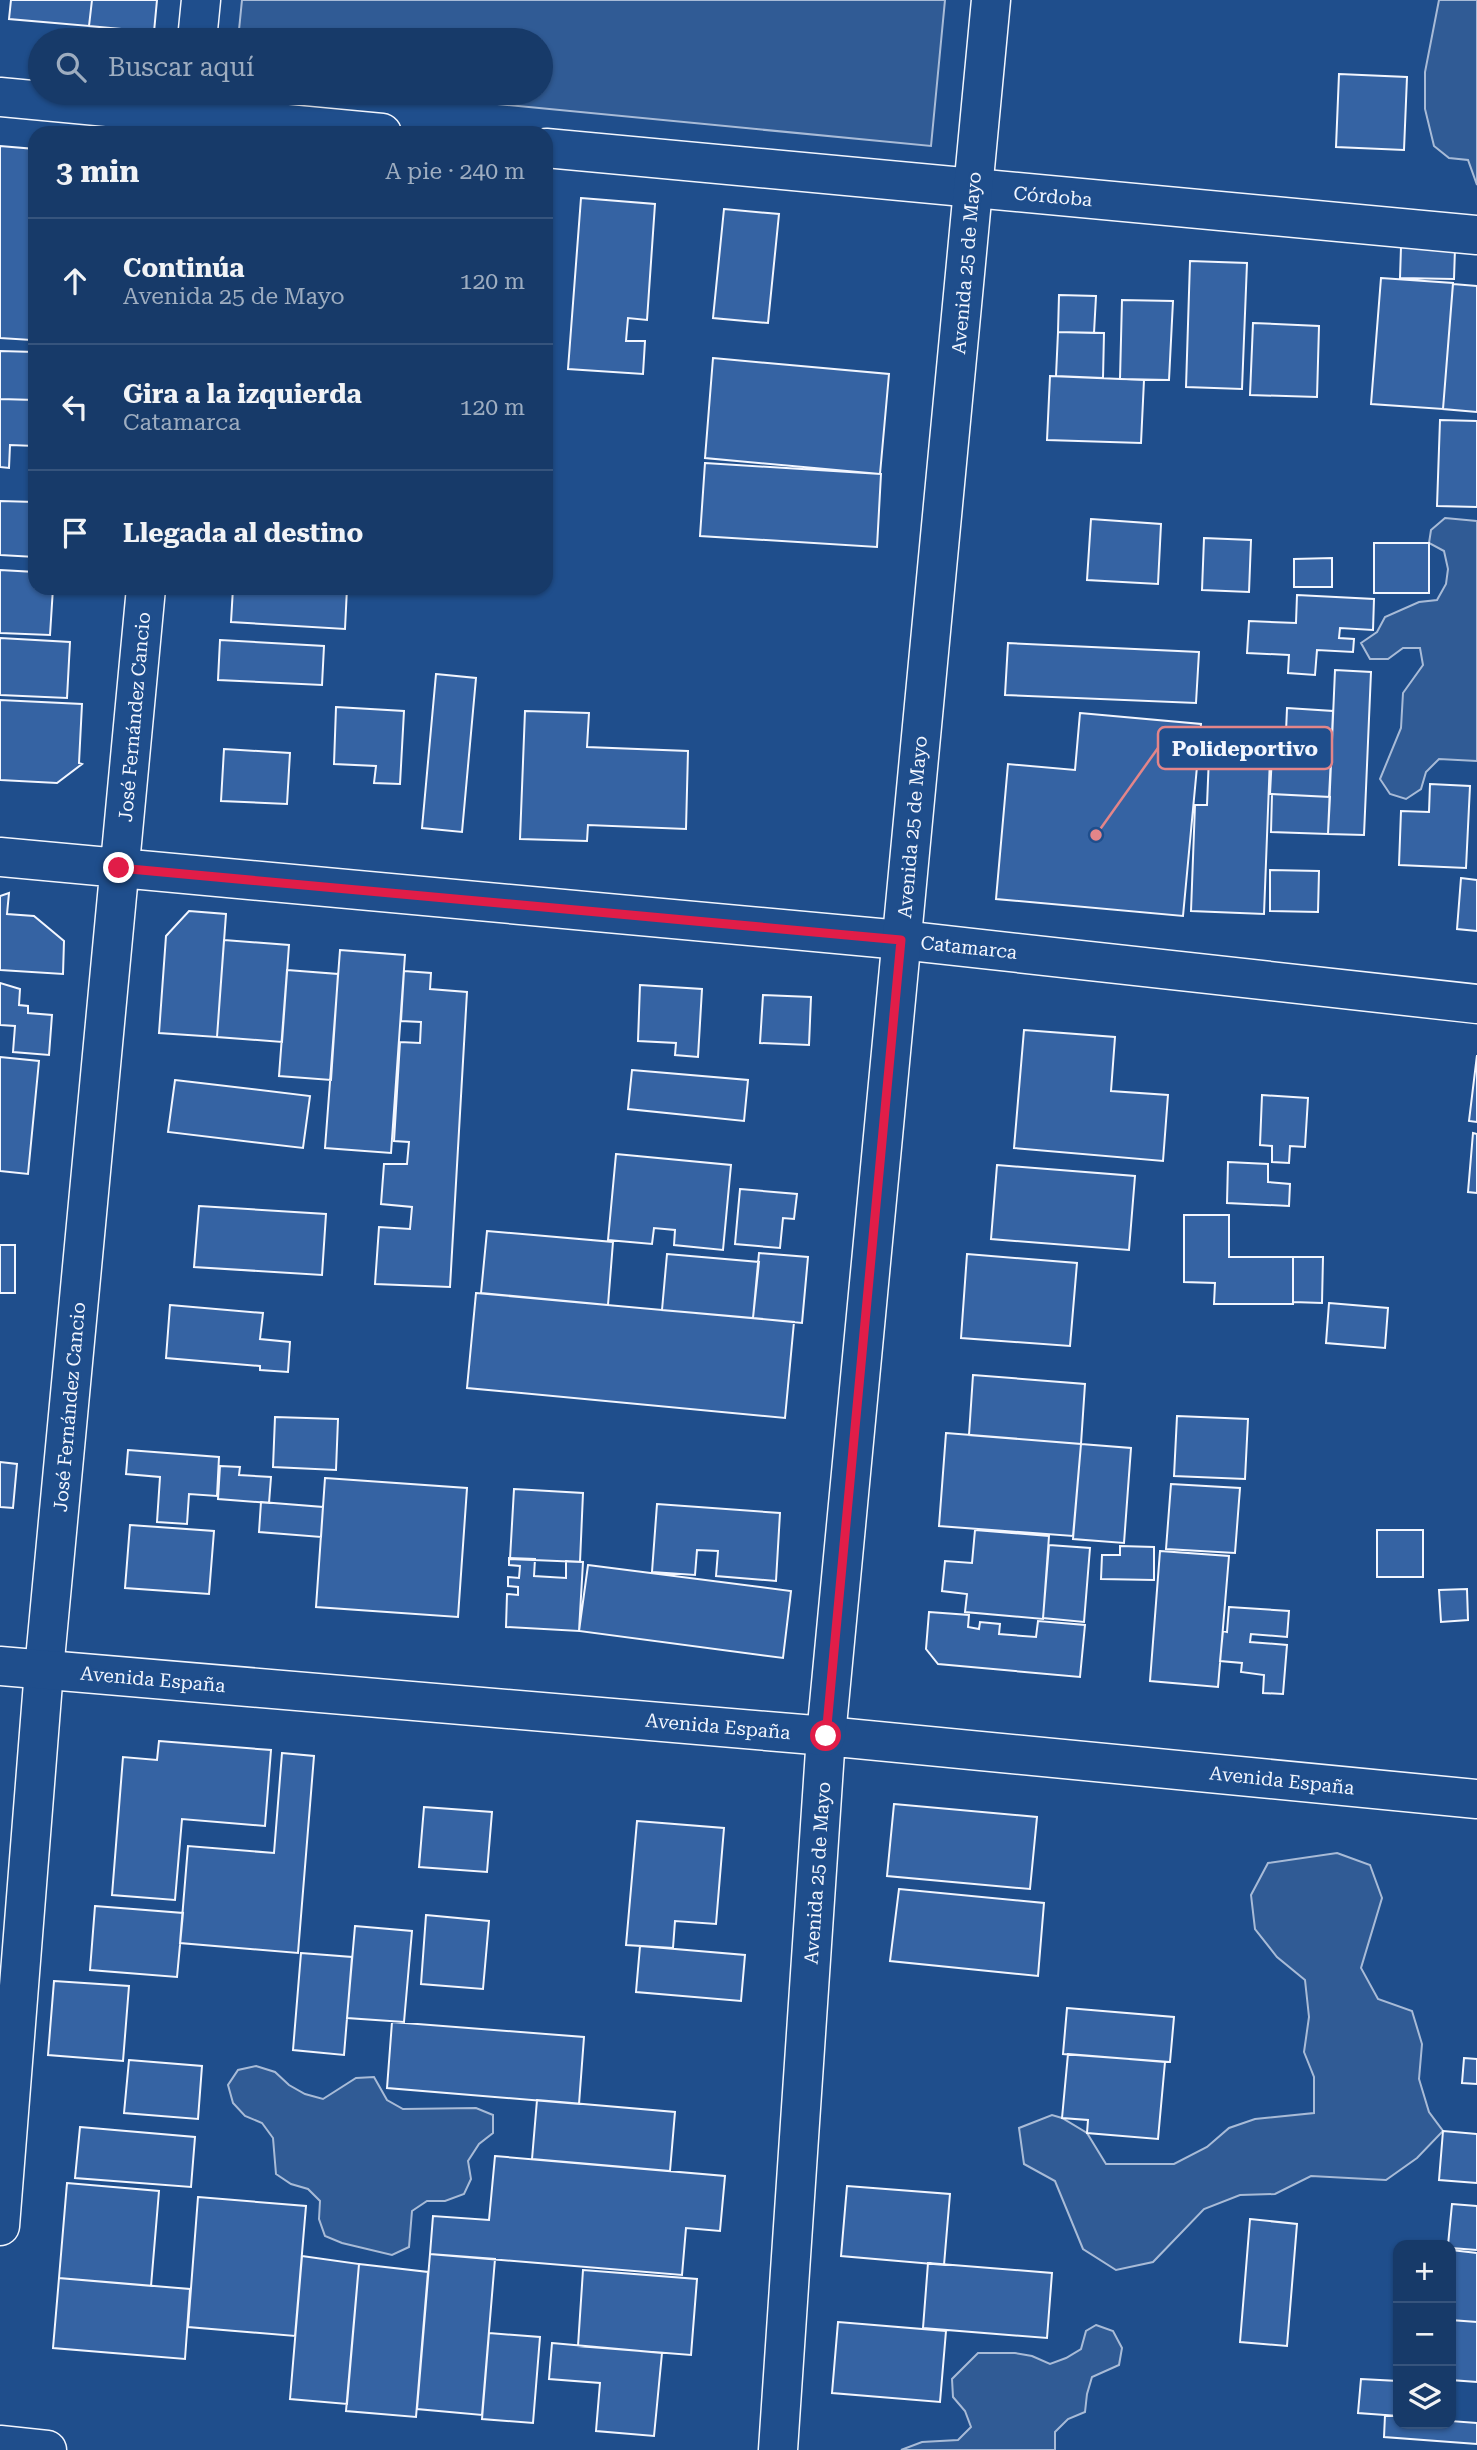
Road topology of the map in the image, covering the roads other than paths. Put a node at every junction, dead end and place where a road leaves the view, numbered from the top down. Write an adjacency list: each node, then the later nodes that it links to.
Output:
1 (201, 0): 3 (street)
2 (991, 0): 10 (street, Avenida 25 de Mayo)
3 (198, 28)
4 (0, 97): 5 (street)
5 (28, 100)
6 (89, 105): 7 (street)
7 (190, 114): 8 (street)
8 (311, 126)
9 (553, 149): 10 (street, Córdoba)
10 (973, 189): 11 (street, Córdoba); 15 (street, Avenida 25 de Mayo)
11 (1477, 235)
12 (145, 595): 14 (street, José Fernández Cancio)
13 (0, 857): 14 (street, Catamarca)
14 (119, 868): 15 (street, Catamarca); 18 (street, José Fernández Cancio)
15 (901, 940): 16 (street, Catamarca); 19 (street, Avenida 25 de Mayo)
16 (1477, 1004)
17 (0, 1665): 18 (street, Avenida España)
18 (44, 1670): 19 (street, Avenida España); 21 (street, José Fernández Cancio)
19 (826, 1736): 20 (street, Avenida España); 24 (street, Avenida 25 de Mayo)
20 (1477, 1799)
21 (0, 2226)
22 (0, 2445): 23 (street)
23 (47, 2450)
24 (778, 2450)

